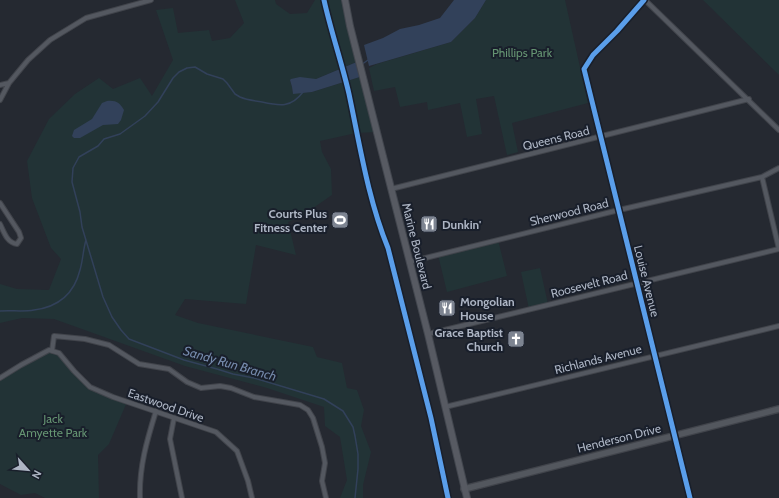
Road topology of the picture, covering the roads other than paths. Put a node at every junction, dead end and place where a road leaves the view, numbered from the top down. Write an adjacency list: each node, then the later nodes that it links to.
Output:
1 (124, 0): 5 (street)
2 (151, 0): 5 (street)
3 (345, 0): 14 (main road, Marine Boulevard)
4 (645, 0): 9 (street); 11 (street, Louise Avenue)
5 (126, 6): 6 (street)
6 (9, 83): 7 (street); 8 (street)
7 (0, 85)
8 (0, 100)
9 (749, 100): 10 (street); 11 (street, Queens Road)
10 (779, 130)
11 (600, 137): 14 (street, Queens Road); 16 (street, Louise Avenue)
12 (779, 168): 13 (street, Sherwood Road)
13 (762, 177): 16 (street, Sherwood Road); 18 (street)
14 (391, 189): 19 (main road, Marine Boulevard)
15 (0, 203): 17 (street)
16 (619, 210): 19 (street, Sherwood Road); 20 (street, Louise Avenue)
17 (0, 224)
18 (779, 249): 20 (street, Roosevelt Road)
19 (409, 262): 22 (main road, Marine Boulevard)
20 (637, 283): 22 (street, Roosevelt Road); 24 (street, Louise Avenue)
21 (779, 326): 24 (street, Richlands Avenue)
22 (428, 334): 26 (main road, Marine Boulevard)
23 (50, 350): 25 (street); 28 (street, Eastwood Drive); 35 (street)
24 (655, 355): 26 (street, Richlands Avenue); 30 (street, Louise Avenue)
25 (0, 378)
26 (445, 408): 31 (main road, Marine Boulevard)
27 (779, 409): 30 (main road, Henderson Drive)
28 (156, 411): 29 (street, Eastwood Drive); 32 (street)
29 (174, 418): 33 (street); 34 (street, Eastwood Drive)
30 (674, 436): 31 (main road, Henderson Drive); 37 (street, Louise Avenue)
31 (464, 489): 36 (main road, Marine Boulevard)
32 (140, 498)
33 (182, 498)
34 (252, 498)
35 (326, 498)
36 (467, 498)
37 (690, 498)

